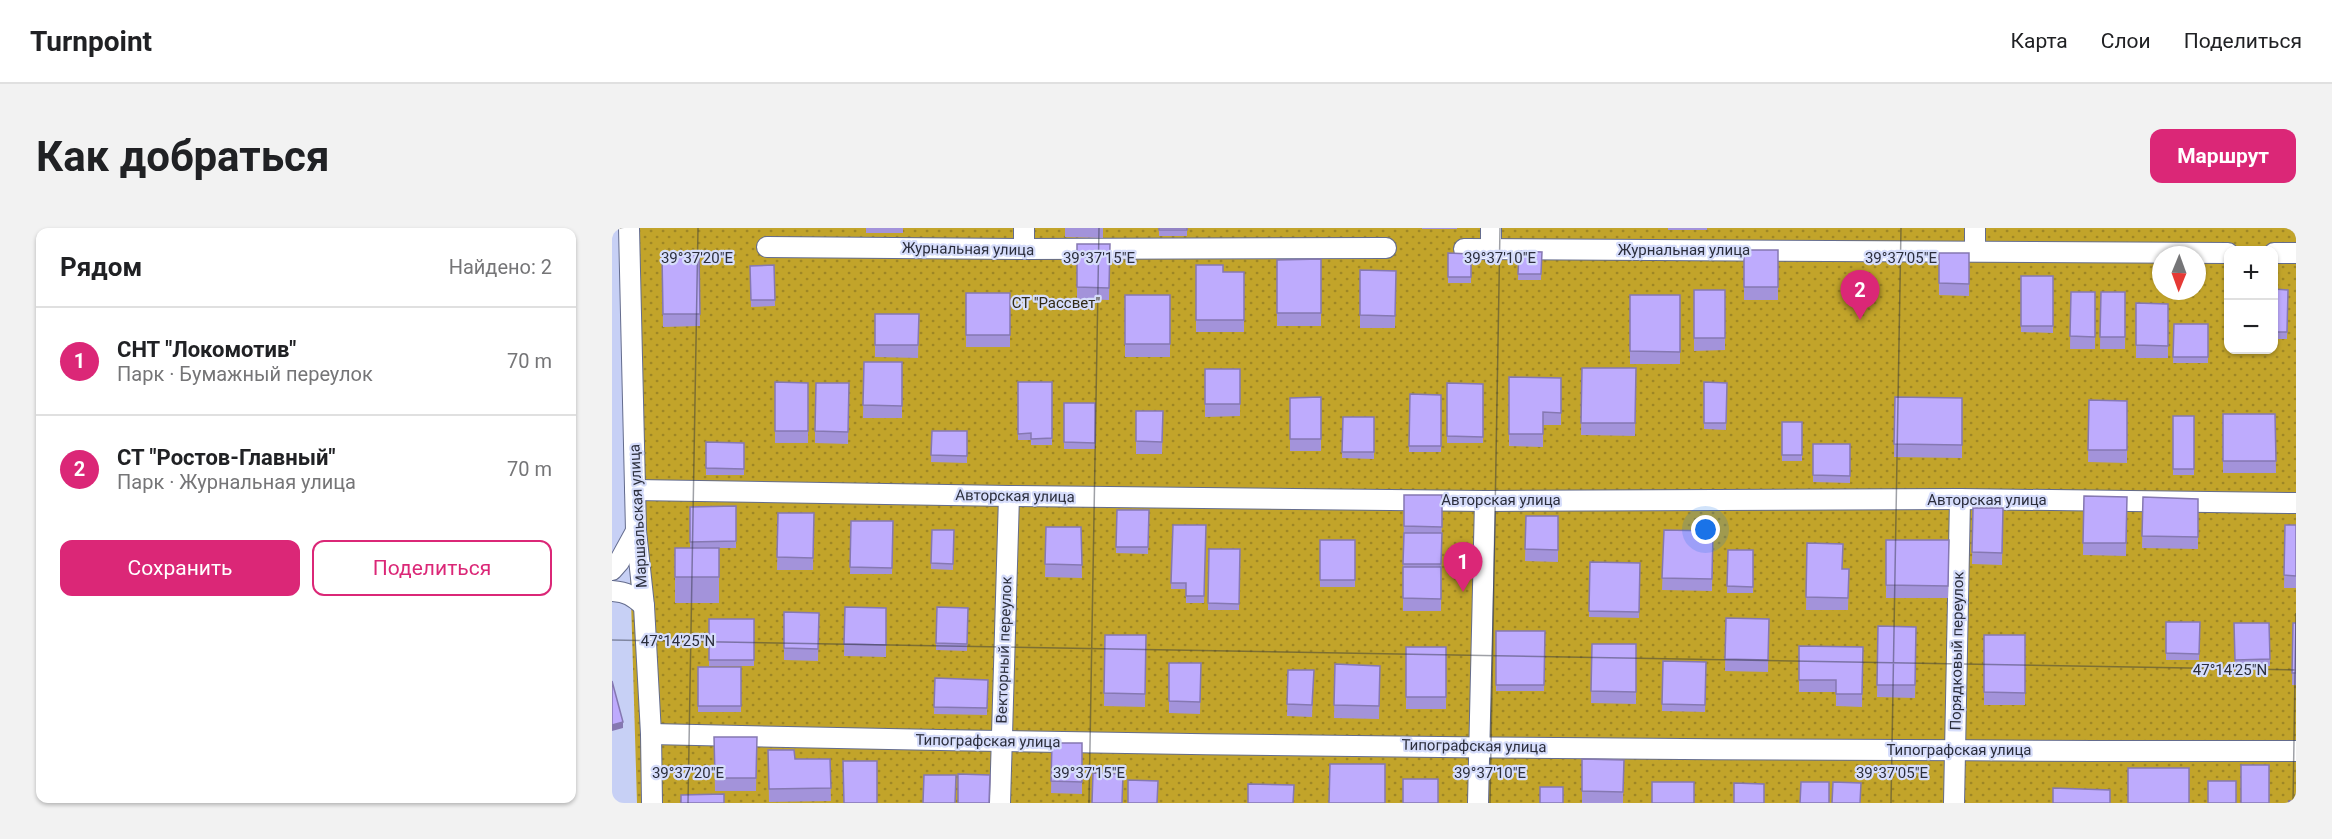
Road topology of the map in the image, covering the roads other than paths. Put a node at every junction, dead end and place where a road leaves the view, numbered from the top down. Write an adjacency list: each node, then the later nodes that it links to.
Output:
1 (629, 228): 14 (street, Маршальская улица)
2 (1024, 228): 7 (street)
3 (1491, 228): 9 (street)
4 (1976, 228): 10 (street)
5 (767, 246): 7 (street, Журнальная улица)
6 (1386, 248): 7 (street, Журнальная улица)
7 (1024, 249)
8 (1464, 249): 9 (street, Журнальная улица)
9 (1491, 249): 10 (street, Журнальная улица)
10 (1975, 252): 11 (street, Журнальная улица)
11 (2224, 253)
12 (2278, 253): 13 (street)
13 (2296, 253)
14 (634, 490): 15 (street, Авторская улица); 19 (street, Маршальская улица)
15 (1009, 496): 17 (street, Авторская улица); 24 (street, Векторный переулок)
16 (1960, 499): 17 (street, Авторская улица); 18 (street, Авторская улица); 26 (street, Порядковый переулок)
17 (1485, 501): 25 (street)
18 (2296, 503)
19 (636, 531): 20 (street); 22 (street, Маршальская улица)
20 (612, 570)
21 (612, 591): 22 (street)
22 (644, 606): 23 (street, Маршальская улица)
23 (651, 734): 24 (street, Типографская улица); 28 (street, Маршальская улица)
24 (1002, 742): 25 (street, Типографская улица); 29 (street, Векторный переулок)
25 (1479, 746): 26 (street, Типографская улица); 30 (street)
26 (1955, 751): 27 (street, Типографская улица); 31 (street, Порядковый переулок)
27 (2296, 751)
28 (652, 803)
29 (1000, 803)
30 (1478, 803)
31 (1954, 803)

